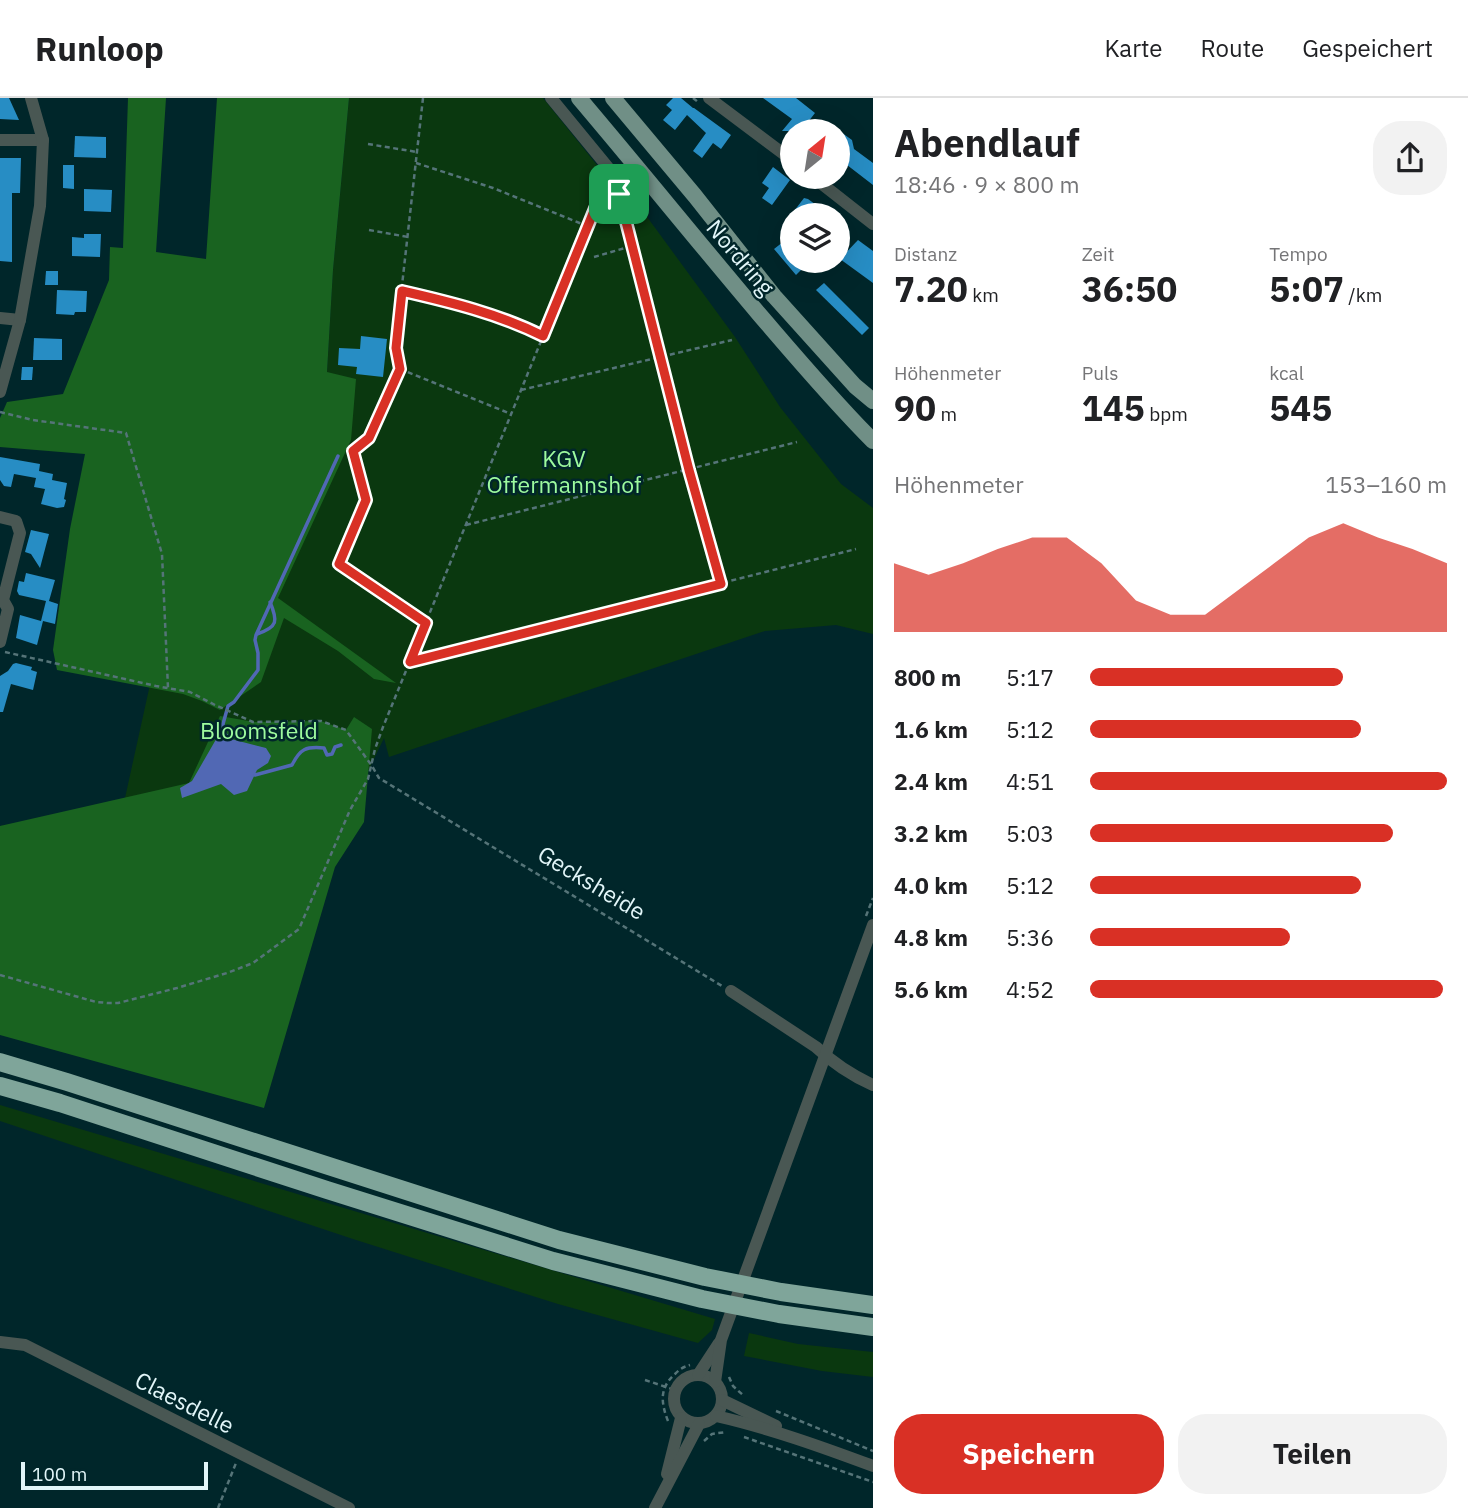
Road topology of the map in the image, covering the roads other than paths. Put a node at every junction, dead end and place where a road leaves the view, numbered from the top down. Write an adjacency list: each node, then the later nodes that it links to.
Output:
1 (31, 98): 7 (street)
2 (551, 98): 9 (street)
3 (579, 98): 16 (main road, Nordring)
4 (613, 98): 15 (main road, Nordring)
5 (709, 98): 8 (street)
6 (0, 140): 7 (street)
7 (43, 140): 13 (street)
8 (780, 151)
9 (611, 171)
10 (828, 189): 11 (street)
11 (873, 224)
12 (0, 318): 13 (street)
13 (20, 320): 14 (street)
14 (0, 391)
15 (873, 401)
16 (873, 441)
17 (0, 517): 18 (street)
18 (0, 642)
19 (873, 925): 21 (street)
20 (731, 991): 21 (street)
21 (826, 1056): 23 (street); 28 (street)
22 (0, 1062): 25 (highway)
23 (873, 1085)
24 (0, 1086): 26 (highway)
25 (873, 1305)
26 (873, 1328)
27 (0, 1342): 37 (street, Claesdelle)
28 (708, 1372): 29 (street); 32 (street)
29 (722, 1400): 30 (street); 31 (street)
30 (738, 1415): 31 (street); 35 (street)
31 (716, 1416): 33 (street)
32 (681, 1418): 33 (street); 34 (street)
33 (699, 1424): 34 (street)
34 (683, 1440): 36 (street)
35 (873, 1466)
36 (658, 1503)
37 (349, 1508)

